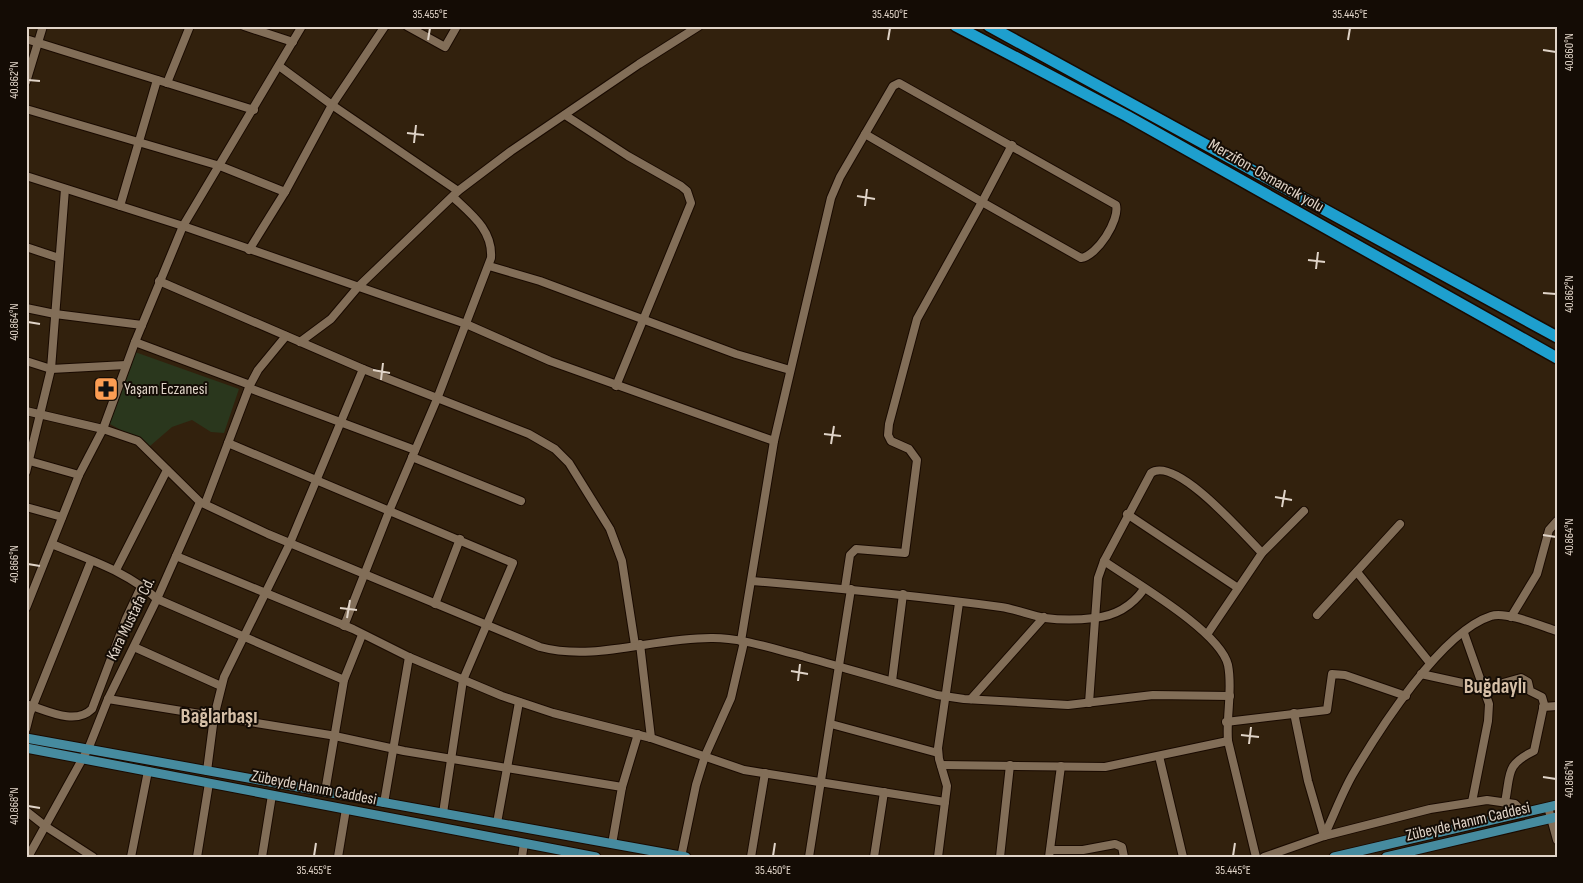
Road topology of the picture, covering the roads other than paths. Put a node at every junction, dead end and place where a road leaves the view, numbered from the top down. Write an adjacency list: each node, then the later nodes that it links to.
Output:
1 (44, 26): 12 (street)
2 (190, 26): 17 (street)
3 (244, 26): 13 (street)
4 (302, 26): 13 (street)
5 (385, 26): 18 (street)
6 (407, 26): 7 (street)
7 (457, 26)
8 (699, 26): 21 (street)
9 (956, 26): 48 (highway, Merzifon-Osmancık yolu)
10 (989, 26): 45 (highway, Merzifon-Osmancık yolu)
11 (26, 39): 12 (street)
12 (38, 42): 15 (street); 16 (street)
13 (293, 42): 14 (street)
14 (279, 66): 18 (street); 20 (street)
15 (158, 80): 17 (street); 23 (street)
16 (26, 82)
17 (167, 83): 20 (street)
18 (332, 105): 28 (street); 29 (street)
19 (26, 109): 23 (street)
20 (254, 110): 25 (street)
21 (564, 115): 29 (street); 41 (street)
22 (865, 134): 24 (street); 30 (street); 53 (street)
23 (138, 142): 25 (street); 31 (street)
24 (1012, 145): 30 (street); 30 (street)
25 (220, 166): 28 (street); 32 (street)
26 (26, 176): 27 (street)
27 (65, 189): 31 (street); 35 (street)
28 (285, 192): 34 (street)
29 (455, 194): 36 (street); 38 (street)
30 (982, 202): 91 (street)
31 (120, 206): 32 (street)
32 (183, 226): 34 (street); 37 (street)
33 (26, 247): 35 (street)
34 (249, 250): 38 (street)
35 (59, 258): 40 (street)
36 (489, 266): 41 (street); 42 (street)
37 (159, 281): 43 (street); 44 (street)
38 (358, 287): 42 (street); 47 (street)
39 (26, 308): 40 (street)
40 (55, 314): 43 (street); 52 (street)
41 (644, 320): 53 (street); 55 (street)
42 (466, 324): 55 (street); 56 (street)
43 (142, 326): 46 (street)
44 (286, 336): 47 (street); 54 (street, Kara Mustafa Cd.)
45 (1557, 337)
46 (135, 342): 50 (street); 54 (street)
47 (300, 342): 51 (street)
48 (1557, 358)
49 (26, 361): 52 (street)
50 (126, 365): 52 (street); 60 (street)
51 (362, 368): 56 (street); 59 (street)
52 (51, 369): 58 (street)
53 (790, 370): 61 (street)
54 (250, 386): 59 (street); 62 (street, Kara Mustafa Cd.)
55 (616, 386): 61 (street)
56 (437, 399): 63 (street); 111 (street)
57 (26, 411): 58 (street)
58 (40, 415): 60 (street); 64 (street)
59 (340, 423): 63 (street); 68 (street)
60 (103, 429): 65 (street); 67 (street)
61 (774, 441): 88 (street)
62 (228, 443): 68 (street); 70 (street, Kara Mustafa Cd.)
63 (414, 454): 69 (street); 72 (street)
64 (28, 460): 66 (street); 67 (street)
65 (168, 470): 70 (street); 85 (street)
66 (26, 472)
67 (79, 475): 75 (street)
68 (317, 479): 72 (street); 79 (street)
69 (521, 501)
70 (202, 503): 79 (street); 82 (street, Kara Mustafa Cd.)
71 (26, 507): 75 (street)
72 (390, 509): 78 (street); 87 (street)
73 (1304, 511): 81 (street)
74 (1128, 514): 81 (street); 84 (street); 90 (street)
75 (62, 517): 80 (street)
76 (1557, 521): 100 (street)
77 (1400, 524): 86 (street)
78 (460, 538): 97 (street); 103 (street)
79 (290, 543): 87 (street); 93 (street)
80 (52, 544): 83 (street); 98 (street)
81 (1262, 554): 90 (street)
82 (176, 556): 93 (street); 95 (street, Kara Mustafa Cd.)
83 (91, 561): 85 (street); 129 (street)
84 (1104, 561): 92 (street); 102 (street)
85 (116, 570): 89 (street)
86 (1357, 572): 99 (street); 114 (street)
87 (366, 575): 97 (street); 104 (street)
88 (752, 581): 91 (street); 110 (street)
89 (142, 585): 95 (street); 129 (street)
90 (1238, 588): 106 (street)
91 (848, 589): 94 (street); 115 (street)
92 (1144, 589): 102 (street); 106 (street)
93 (266, 594): 104 (street); 109 (street)
94 (903, 594): 96 (street); 119 (street)
95 (157, 599): 109 (street); 112 (street, Kara Mustafa Cd.)
96 (959, 603): 101 (street); 124 (street)
97 (435, 604): 103 (street)
98 (26, 608)
99 (1317, 615)
100 (1511, 617): 105 (street); 107 (street)
101 (1044, 618): 102 (street); 126 (street)
102 (1094, 618): 128 (street)
103 (486, 625): 111 (street); 118 (street)
104 (344, 626): 108 (street)
105 (1557, 631)
106 (1208, 633): 122 (street)
107 (1464, 633): 114 (street); 121 (street)
108 (362, 634): 113 (street); 117 (street)
109 (244, 637): 117 (street); 120 (street)
110 (742, 641): 111 (street); 115 (street); 146 (street)
111 (637, 644): 140 (street)
112 (134, 646): 120 (street); 125 (street, Kara Mustafa Cd.)
113 (409, 657): 118 (street); 144 (street)
114 (1430, 663): 116 (street)
115 (840, 667): 119 (street); 135 (street)
116 (1422, 674): 121 (street); 123 (street)
117 (344, 680): 138 (street)
118 (463, 680): 127 (street); 149 (street)
119 (892, 681): 124 (street)
120 (221, 686): 133 (street)
121 (1485, 688): 131 (street); 164 (street)
122 (1230, 696): 128 (street); 134 (street)
123 (1406, 696): 132 (street); 175 (street)
124 (946, 697): 126 (street); 145 (street)
125 (108, 699): 133 (street); 143 (street, Kara Mustafa Cd.)
126 (971, 700): 128 (street)
127 (519, 702): 137 (street); 153 (street)
128 (1089, 703)
129 (30, 705): 136 (street)
130 (1557, 706): 131 (street)
131 (1543, 707): 165 (street)
132 (1294, 713): 134 (street); 175 (street)
133 (214, 717): 138 (street); 155 (street)
134 (1226, 722): 141 (street)
135 (831, 724): 145 (street); 157 (street)
136 (26, 729)
137 (638, 734): 140 (street); 159 (street)
138 (333, 735): 144 (street); 160 (street)
139 (26, 738): 143 (main road)
140 (651, 738): 146 (street)
141 (1228, 741): 147 (street); 196 (street)
142 (26, 748): 148 (main road, Zübeyde Hanım Caddesi)
143 (89, 748): 148 (street, Kara Mustafa Cd.); 155 (main road)
144 (393, 748): 149 (street); 166 (street)
145 (938, 753): 150 (street)
146 (705, 756): 156 (street); 180 (street)
147 (1160, 756): 152 (street); 195 (street)
148 (82, 758): 154 (main road, Zübeyde Hanım Caddesi); 174 (street, Kara Mustafa Cd.)
149 (451, 759): 153 (street); 170 (street)
150 (941, 765): 151 (street); 163 (street)
151 (1010, 765): 152 (street); 193 (street)
152 (1061, 766): 179 (street)
153 (506, 768): 159 (street); 173 (street)
154 (148, 771): 158 (main road, Zübeyde Hanım Caddesi); 183 (street)
155 (207, 771): 160 (main road)
156 (764, 773): 157 (street); 189 (street)
157 (822, 782): 161 (street); 190 (street)
158 (209, 783): 162 (main road, Zübeyde Hanım Caddesi); 184 (street)
159 (622, 787): 178 (street)
160 (324, 792): 166 (main road)
161 (884, 792): 163 (street); 191 (street)
162 (272, 795): 168 (main road, Zübeyde Hanım Caddesi); 185 (street)
163 (945, 802): 192 (street)
164 (1472, 802): 165 (street); 175 (street)
165 (1505, 802): 171 (street)
166 (384, 803): 170 (main road)
167 (1552, 806): 171 (main road); 172 (street)
168 (346, 809): 177 (main road, Zübeyde Hanım Caddesi); 186 (street)
169 (26, 812): 174 (street)
170 (443, 813): 173 (main road)
171 (1524, 813): 198 (main road)
172 (1554, 818): 176 (street); 199 (main road, Zübeyde Hanım Caddesi)
173 (497, 823): 178 (main road)
174 (45, 826): 181 (street, Kara Mustafa Cd.); 182 (street)
175 (1324, 836): 197 (street)
176 (1557, 840)
177 (524, 843): 187 (street); 188 (main road, Zübeyde Hanım Caddesi)
178 (612, 844): 180 (main road)
179 (1050, 853): 194 (street)
180 (683, 856)
181 (28, 857)
182 (94, 857)
183 (132, 857)
184 (197, 857)
185 (262, 857)
186 (338, 857)
187 (522, 857)
188 (596, 857)
189 (751, 857)
190 (809, 857)
191 (874, 857)
192 (938, 857)
193 (1000, 857)
194 (1124, 857)
195 (1183, 857)
196 (1256, 857)
197 (1264, 857)
198 (1334, 857)
199 (1386, 857)

